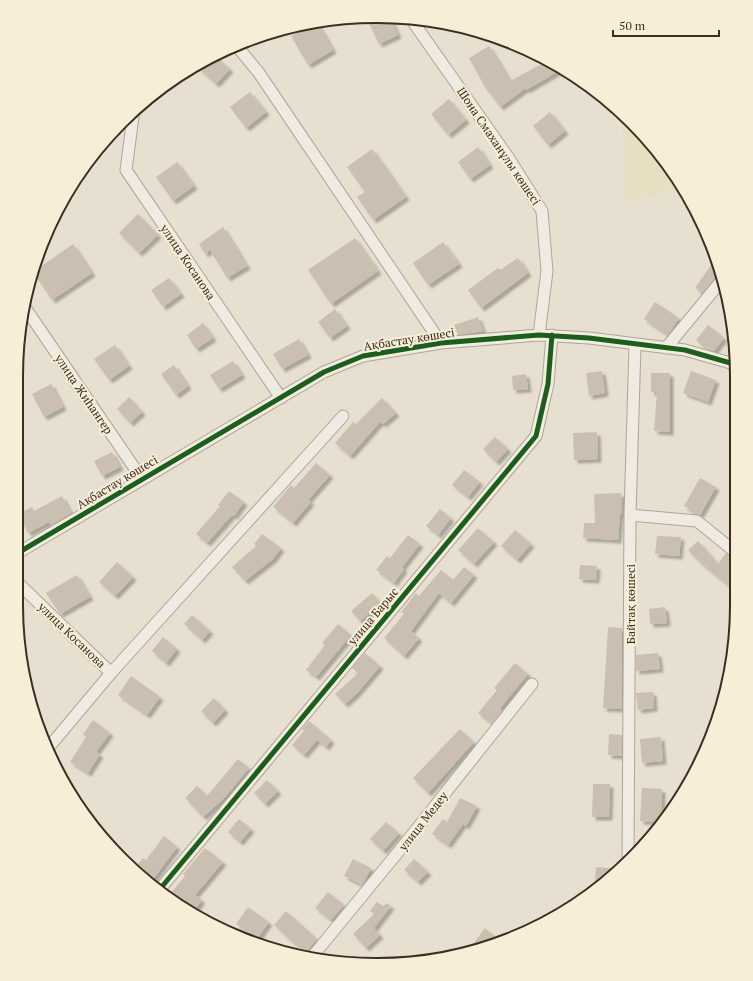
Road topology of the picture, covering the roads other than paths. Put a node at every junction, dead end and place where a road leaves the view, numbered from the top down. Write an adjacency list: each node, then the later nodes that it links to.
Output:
1 (415, 25): 6 (street, Шона Смаханұлы көшесі)
2 (240, 50): 8 (street)
3 (132, 122): 12 (street, улица Косанова)
4 (718, 285): 10 (street)
5 (29, 313): 14 (street, улица Жиhангер)
6 (539, 335): 7 (street, Ақбастау көшесі); 8 (street, Ақбастау көшесі)
7 (552, 335): 9 (street, Ақбастау көшесі); 23 (street, улица Барыс)
8 (441, 343): 12 (street, Ақбастау көшесі)
9 (635, 345): 10 (street, Ақбастау көшесі); 15 (street, Байтақ көшесі)
10 (666, 348): 11 (street, Ақбастау көшесі)
11 (729, 363)
12 (281, 398): 14 (street, Ақбастау көшесі)
13 (343, 416): 19 (street)
14 (142, 479): 17 (street, Ақбастау көшесі)
15 (630, 515): 16 (street); 22 (street, Байтақ көшесі)
16 (730, 548)
17 (23, 550)
18 (23, 588): 19 (street, улица Косанова)
19 (111, 672): 21 (street)
20 (532, 684): 24 (street, улица Медеу)
21 (52, 744)
22 (628, 852)
23 (162, 886)
24 (315, 952)

